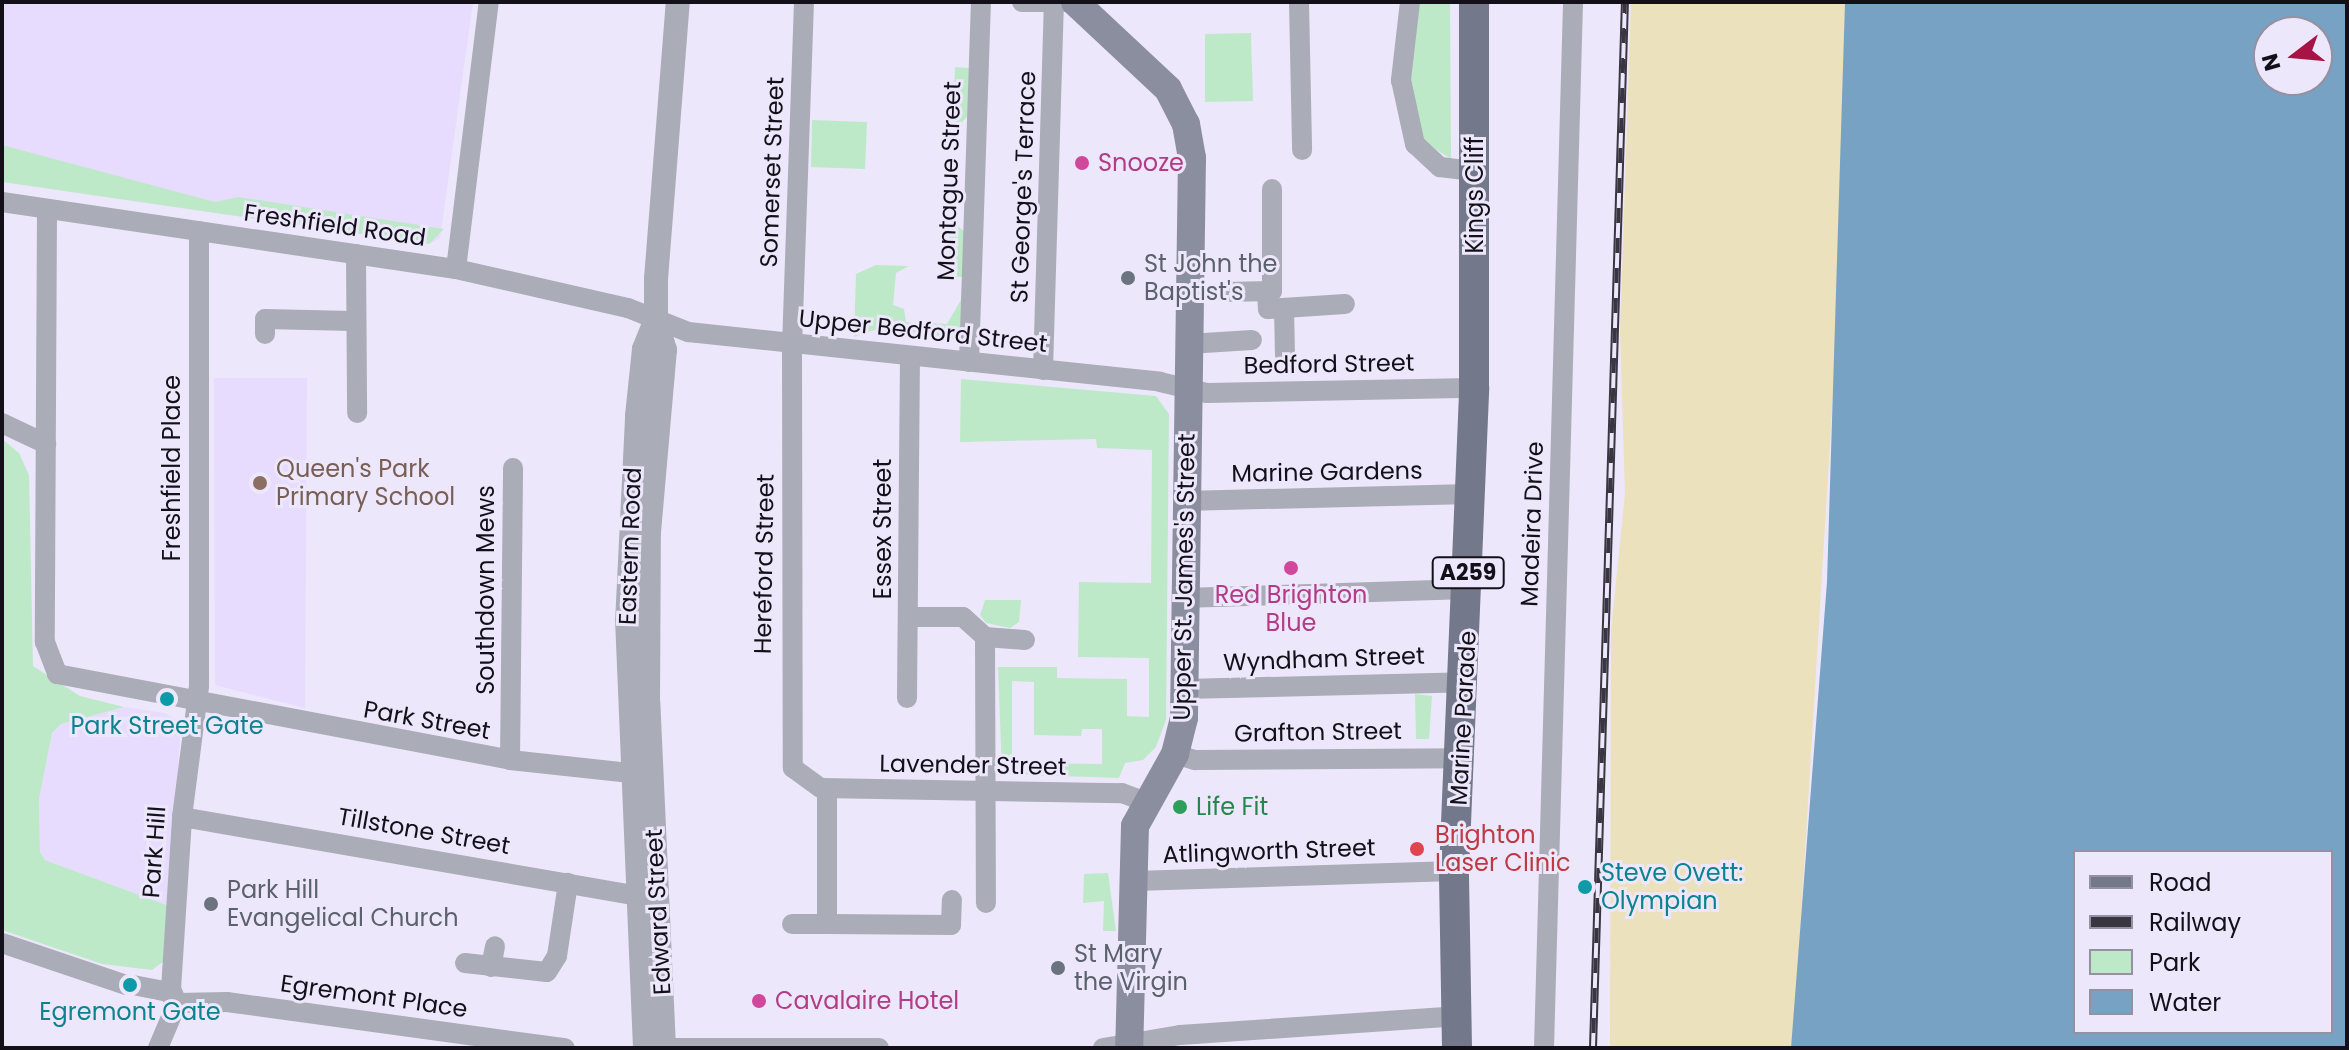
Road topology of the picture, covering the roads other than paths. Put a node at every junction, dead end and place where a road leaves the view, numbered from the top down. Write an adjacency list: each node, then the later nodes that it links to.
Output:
1 (489, 2): 18 (street)
2 (678, 2): 23 (street, Eastern Road)
3 (804, 2): 27 (street, Somerset Street)
4 (981, 2): 31 (street, Montague Street)
5 (1022, 2): 10 (street)
6 (1299, 2): 11 (street)
7 (1410, 2): 12 (street)
8 (1474, 2): 12 (main road, Kings Cliff / A259)
9 (1573, 2): 81 (street, Madeira Drive)
10 (1065, 3): 20 (main road, Upper St. James's Street); 32 (street, St George's Terrace)
11 (1302, 150)
12 (1475, 171): 33 (main road, Kings Cliff / A259)
13 (1272, 189): 19 (street)
14 (2, 202): 15 (street, Freshfield Road)
15 (47, 210): 16 (street, Freshfield Road); 37 (street)
16 (199, 231): 17 (street, Freshfield Road); 49 (street, Freshfield Place)
17 (356, 254): 18 (street, Freshfield Road); 24 (street)
18 (456, 269): 23 (street, Freshfield Road)
19 (1267, 291): 20 (street); 22 (street)
20 (1206, 292): 28 (main road, Upper St. James's Street)
21 (1345, 304): 22 (street)
22 (1284, 308): 29 (street)
23 (656, 320): 27 (street, Upper Bedford Street); 53 (street, Eastern Road)
24 (352, 321): 25 (street); 35 (street)
25 (265, 334)
26 (1252, 340): 28 (street)
27 (792, 344): 30 (street, Upper Bedford Street); 54 (street, Hereford Street)
28 (1188, 344): 34 (main road, Upper St. James's Street)
29 (1285, 355)
30 (910, 359): 31 (street, Upper Bedford Street); 43 (street, Essex Street)
31 (969, 362): 32 (street, Upper Bedford Street)
32 (1043, 370): 34 (street, Upper Bedford Street)
33 (1474, 388): 34 (street, Bedford Street); 39 (main road, Marine Parade / A259)
34 (1185, 391): 40 (main road, Upper St. James's Street)
35 (357, 413)
36 (2, 423): 37 (street)
37 (46, 444): 49 (street, Park Street)
38 (513, 468): 52 (street, Southdown Mews)
39 (1471, 494): 40 (street, Marine Gardens); 41 (main road, Marine Parade / A259)
40 (1184, 501): 42 (main road, Upper St. James's Street)
41 (1468, 589): 42 (street); 46 (main road, Marine Parade / A259)
42 (1183, 598): 47 (main road, Upper St. James's Street)
43 (908, 617): 44 (street); 48 (street, Essex Street)
44 (985, 637): 45 (street); 56 (street)
45 (1025, 640)
46 (1465, 682): 47 (street, Wyndham Street); 51 (main road, Marine Parade / A259)
47 (1185, 689): 50 (main road, Upper St. James's Street)
48 (907, 698)
49 (196, 704): 52 (street, Park Street); 58 (street, Park Hill)
50 (1175, 754): 51 (street, Grafton Street); 57 (main road, Upper St. James's Street)
51 (1462, 758): 59 (main road, Marine Parade / A259)
52 (510, 760): 53 (street, Park Street)
53 (642, 775): 62 (street, Edward Street)
54 (802, 781): 55 (street, Lavender Street)
55 (827, 789): 56 (street, Lavender Street); 66 (street)
56 (988, 790): 57 (street, Lavender Street); 64 (street)
57 (1143, 801): 60 (main road)
58 (182, 817): 61 (street, Tillstone Street); 71 (street, Park Hill)
59 (1454, 871): 60 (street, Atlingworth Street); 72 (main road, Marine Parade / A259)
60 (1135, 881): 73 (main road)
61 (568, 883): 62 (street, Tillstone Street); 70 (street)
62 (648, 893): 76 (street, Edward Street); 77 (street, Edward Street)
63 (952, 900): 66 (street)
64 (986, 903)
65 (792, 924): 66 (street)
66 (827, 924)
67 (2, 943): 71 (street)
68 (495, 946): 70 (street)
69 (465, 963): 70 (street)
70 (491, 967)
71 (177, 1003): 74 (street); 75 (street, Egremont Place)
72 (1456, 1016): 73 (street); 80 (main road, Marine Parade / A259)
73 (1120, 1045)
74 (158, 1048)
75 (565, 1048)
76 (645, 1048)
77 (664, 1048)
78 (674, 1048): 79 (street)
79 (879, 1048)
80 (1457, 1048)
81 (1544, 1048)

